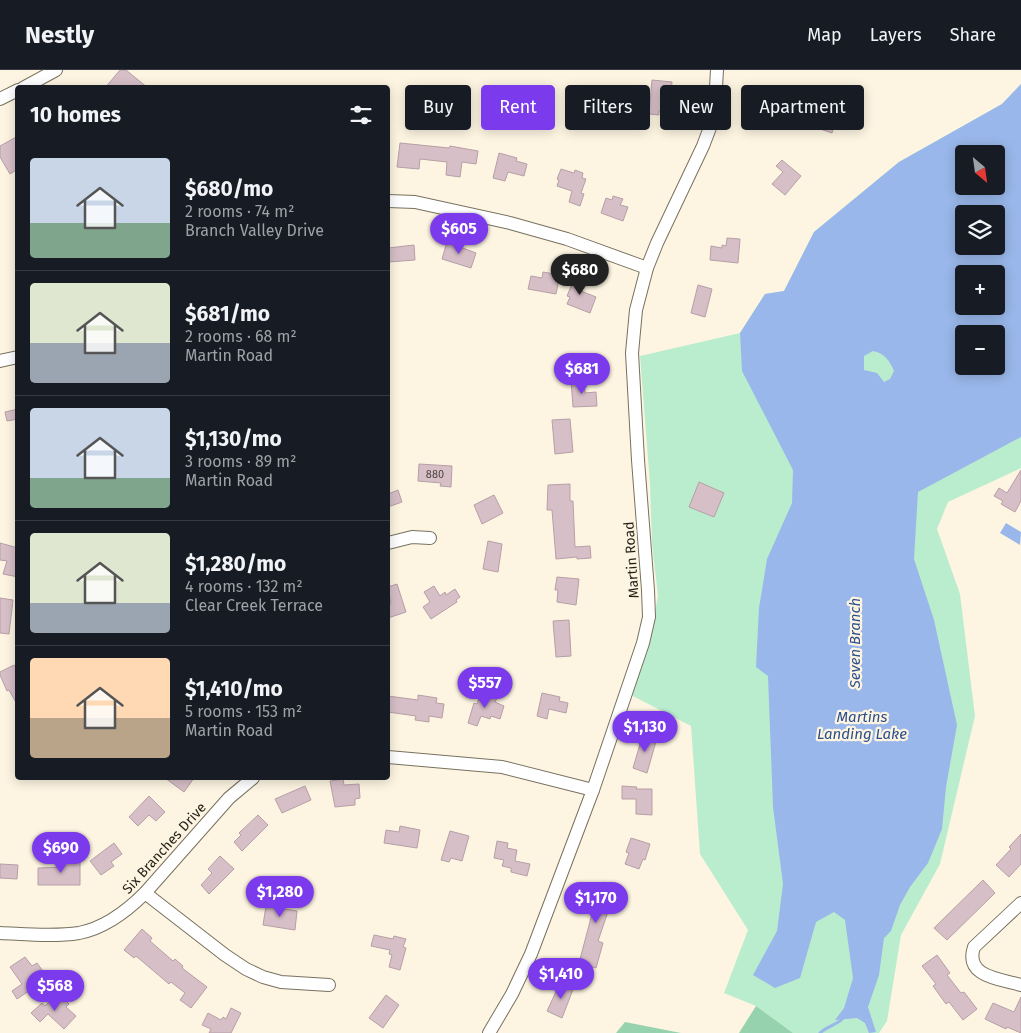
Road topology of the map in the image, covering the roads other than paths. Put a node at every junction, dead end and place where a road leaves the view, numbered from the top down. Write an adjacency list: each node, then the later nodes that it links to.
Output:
1 (56, 70): 3 (street)
2 (717, 70): 7 (street, Martin Road)
3 (28, 85)
4 (15, 92): 5 (street)
5 (0, 100)
6 (390, 201): 7 (street)
7 (647, 268): 14 (street, Martin Road)
8 (15, 358): 9 (street)
9 (0, 361)
10 (430, 538): 11 (street)
11 (390, 542)
12 (390, 757): 14 (street)
13 (247, 780): 15 (street, Six Branches Drive)
14 (593, 790): 20 (street, Martin Road)
15 (145, 893): 17 (street, Six Branches Drive); 18 (street)
16 (1021, 902): 19 (street)
17 (0, 934)
18 (329, 985)
19 (1021, 985)
20 (489, 1033)

